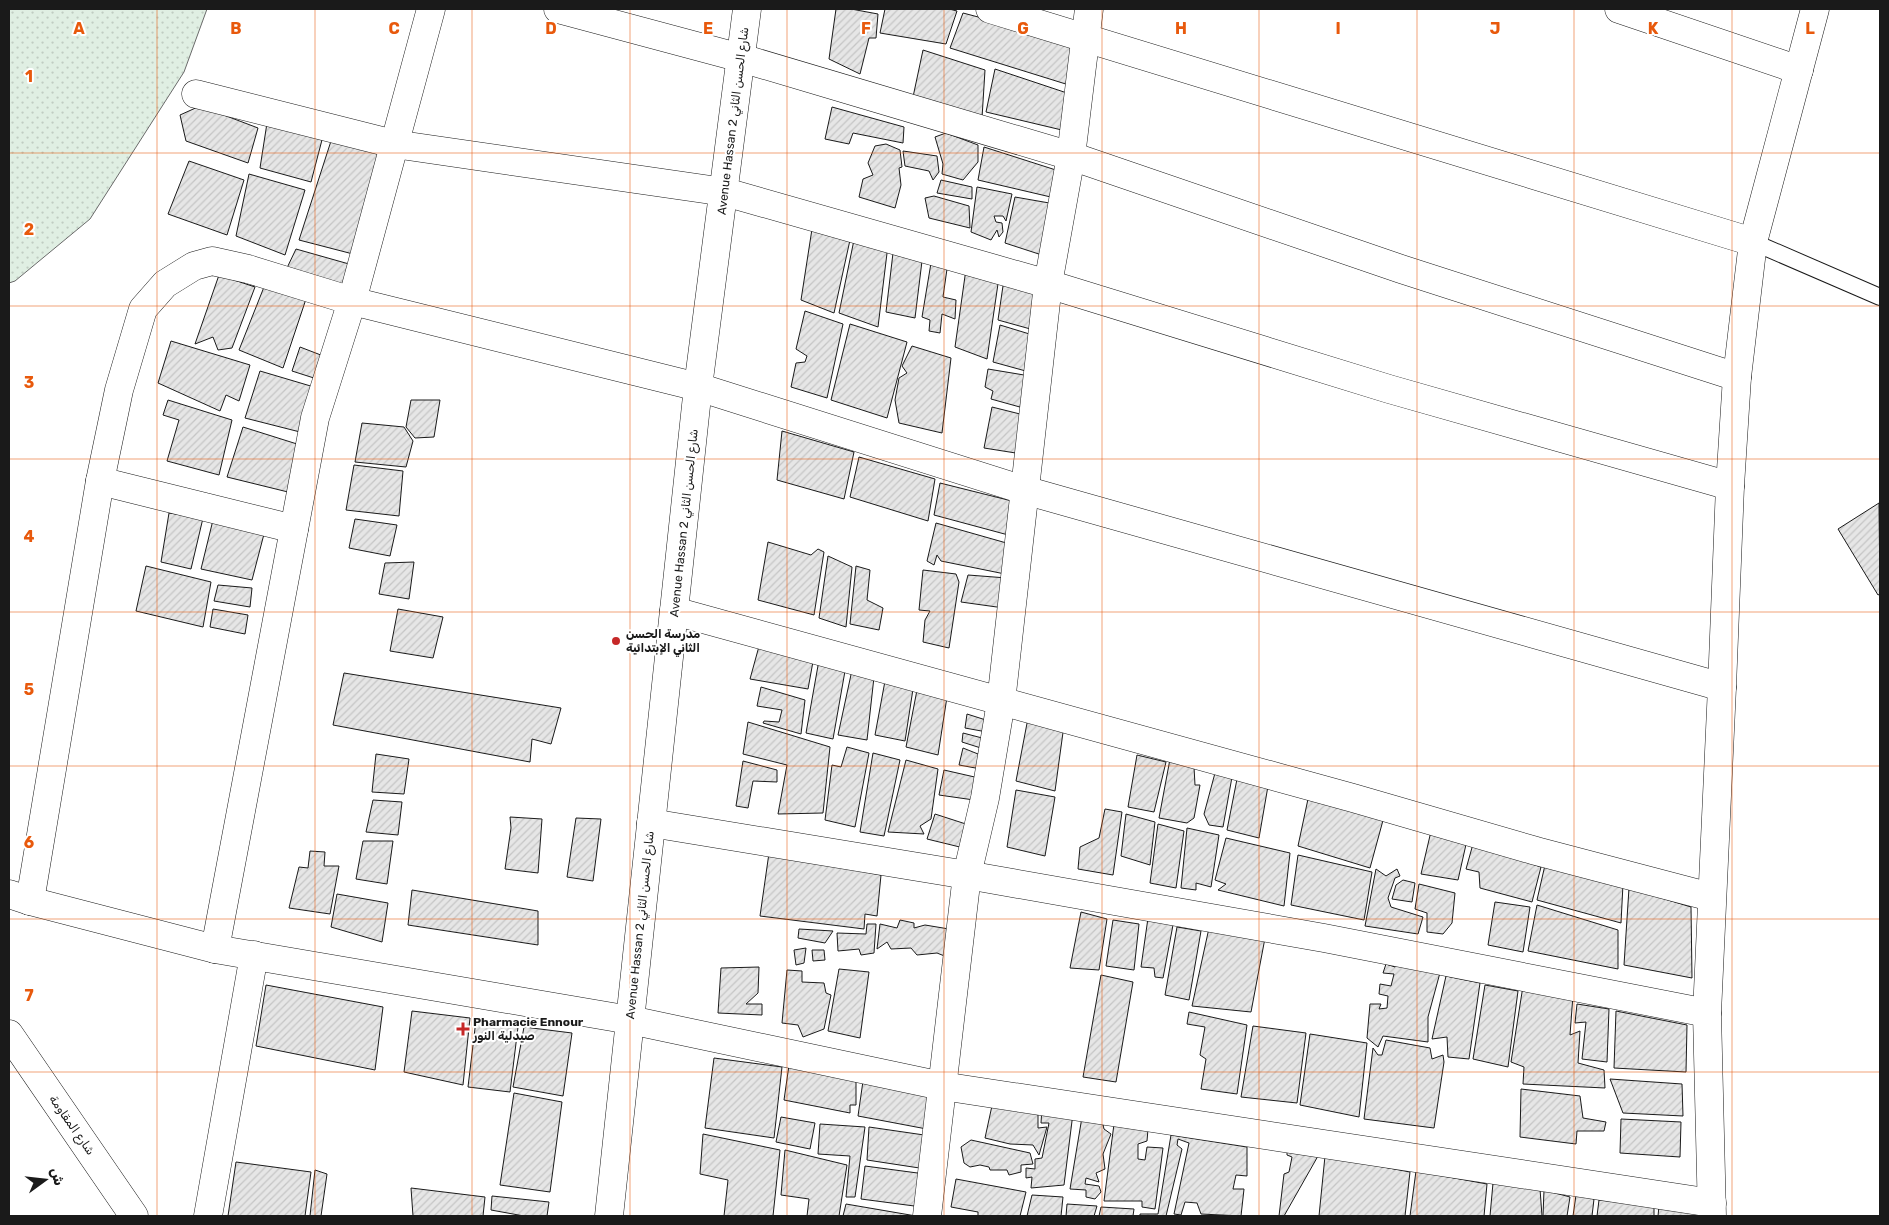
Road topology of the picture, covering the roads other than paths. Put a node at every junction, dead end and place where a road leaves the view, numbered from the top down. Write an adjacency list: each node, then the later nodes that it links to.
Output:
1 (431, 9): 12 (street)
2 (558, 9): 9 (street)
3 (747, 9): 9 (street, Avenue Hassan 2 شارع الحسن الثاني)
4 (990, 9): 8 (street)
5 (1089, 9): 8 (street)
6 (1619, 9): 10 (street)
7 (1815, 9): 10 (street)
8 (1085, 37): 13 (street); 15 (street)
9 (741, 58): 13 (street); 14 (street, Avenue Hassan 2 شارع الحسن الثاني)
10 (1799, 70): 15 (street)
11 (196, 94): 12 (street)
12 (394, 144): 14 (street); 18 (street)
13 (1071, 156): 16 (street); 19 (street)
14 (725, 192): 16 (street); 20 (street, Avenue Hassan 2 شارع الحسن الثاني)
15 (1753, 242): 17 (lane); 19 (street)
16 (1048, 284): 22 (street); 23 (street)
17 (1880, 297)
18 (352, 302): 20 (street); 21 (street); 24 (street)
19 (1738, 377): 22 (street)
20 (698, 387): 23 (street); 25 (street, Avenue Hassan 2 شارع الحسن الثاني)
21 (100, 481): 24 (street); 30 (street)
22 (1730, 486): 26 (street)
23 (1024, 490): 26 (street); 27 (street)
24 (294, 529): 32 (street)
25 (674, 611): 27 (street); 28 (street, Avenue Hassan 2 شارع الحسن الثاني)
26 (1722, 687): 31 (street)
27 (1001, 702): 29 (street); 31 (street)
28 (651, 822): 29 (street); 35 (street, Avenue Hassan 2 شارع الحسن الثاني)
29 (968, 875): 34 (street); 37 (street)
30 (19, 897): 32 (street)
31 (1711, 897): 34 (street)
32 (215, 949): 33 (street)
33 (254, 955): 35 (street); 40 (street)
34 (1706, 1013): 38 (street)
35 (630, 1020): 37 (street); 41 (street, Avenue Hassan 2 شارع الحسن الثاني)
36 (9, 1034): 39 (street, شارع المقاومة)
37 (942, 1086): 38 (street); 42 (street)
38 (1712, 1210)
39 (134, 1216)
40 (208, 1216)
41 (609, 1216)
42 (927, 1216)

